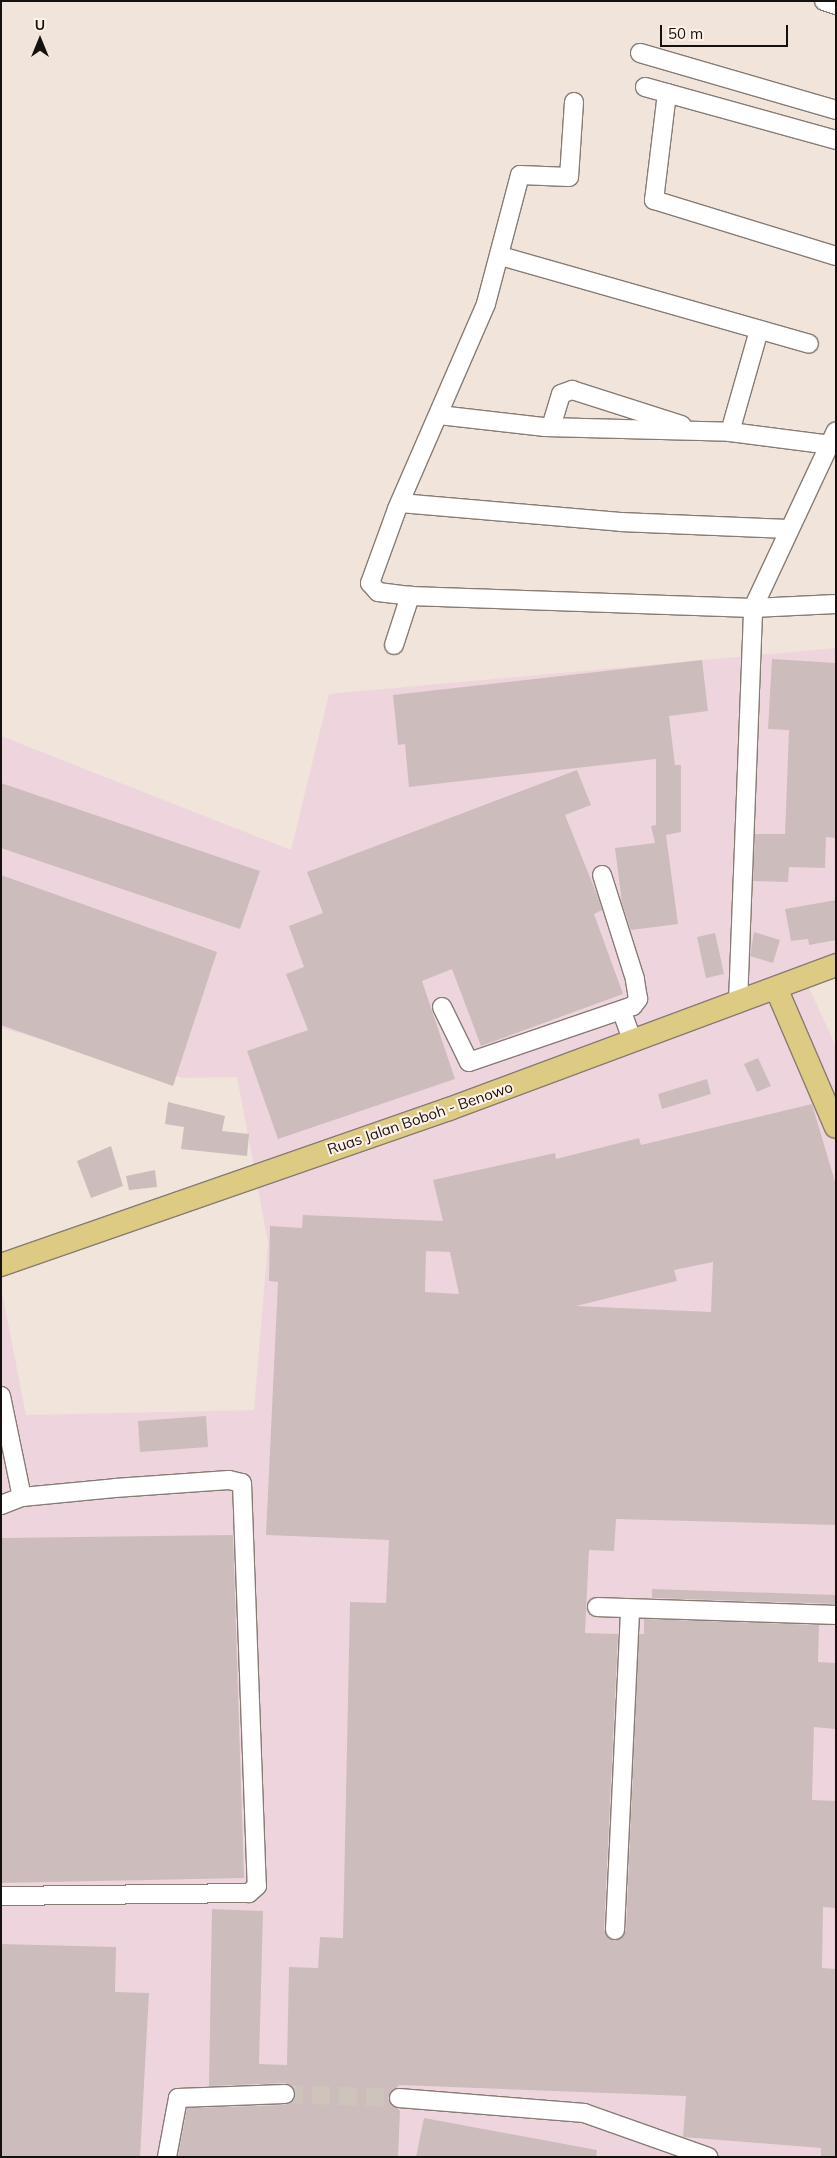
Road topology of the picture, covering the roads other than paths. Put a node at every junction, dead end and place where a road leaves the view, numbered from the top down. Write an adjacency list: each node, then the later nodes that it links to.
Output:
1 (824, 1): 2 (street)
2 (836, 5)
3 (640, 53): 7 (street)
4 (645, 87): 5 (street)
5 (667, 93): 8 (street); 10 (street)
6 (574, 102): 9 (street)
7 (836, 110)
8 (836, 140)
9 (500, 256): 11 (street); 13 (street)
10 (836, 256)
11 (760, 330): 12 (street); 16 (street)
12 (809, 344)
13 (439, 415): 14 (street); 18 (street)
14 (550, 427): 15 (street); 15 (street)
15 (698, 430): 16 (street)
16 (730, 432): 17 (street)
17 (833, 438): 19 (street)
18 (400, 503): 19 (street); 20 (street)
19 (788, 529): 22 (street)
20 (410, 596): 22 (street); 23 (street)
21 (836, 604): 22 (street)
22 (753, 608): 27 (street)
23 (394, 645)
24 (602, 875): 29 (street)
25 (836, 965): 26 (main road, Ruas Jalan Boboh - Benowo)
26 (776, 988): 27 (main road, Ruas Jalan Boboh - Benowo); 31 (main road)
27 (738, 1003): 30 (main road, Ruas Jalan Boboh - Benowo)
28 (442, 1007): 29 (street)
29 (622, 1012): 30 (street)
30 (632, 1042): 32 (main road, Ruas Jalan Boboh - Benowo)
31 (836, 1127)
32 (1, 1265)
33 (1, 1396): 34 (street)
34 (22, 1497): 35 (street); 39 (street)
35 (1, 1505)
36 (597, 1607): 37 (street)
37 (630, 1609): 38 (street); 40 (street)
38 (836, 1615)
39 (1, 1896)
40 (615, 1930)
41 (285, 2094): 43 (street)
42 (399, 2098): 44 (street)
43 (168, 2157)
44 (708, 2157)

